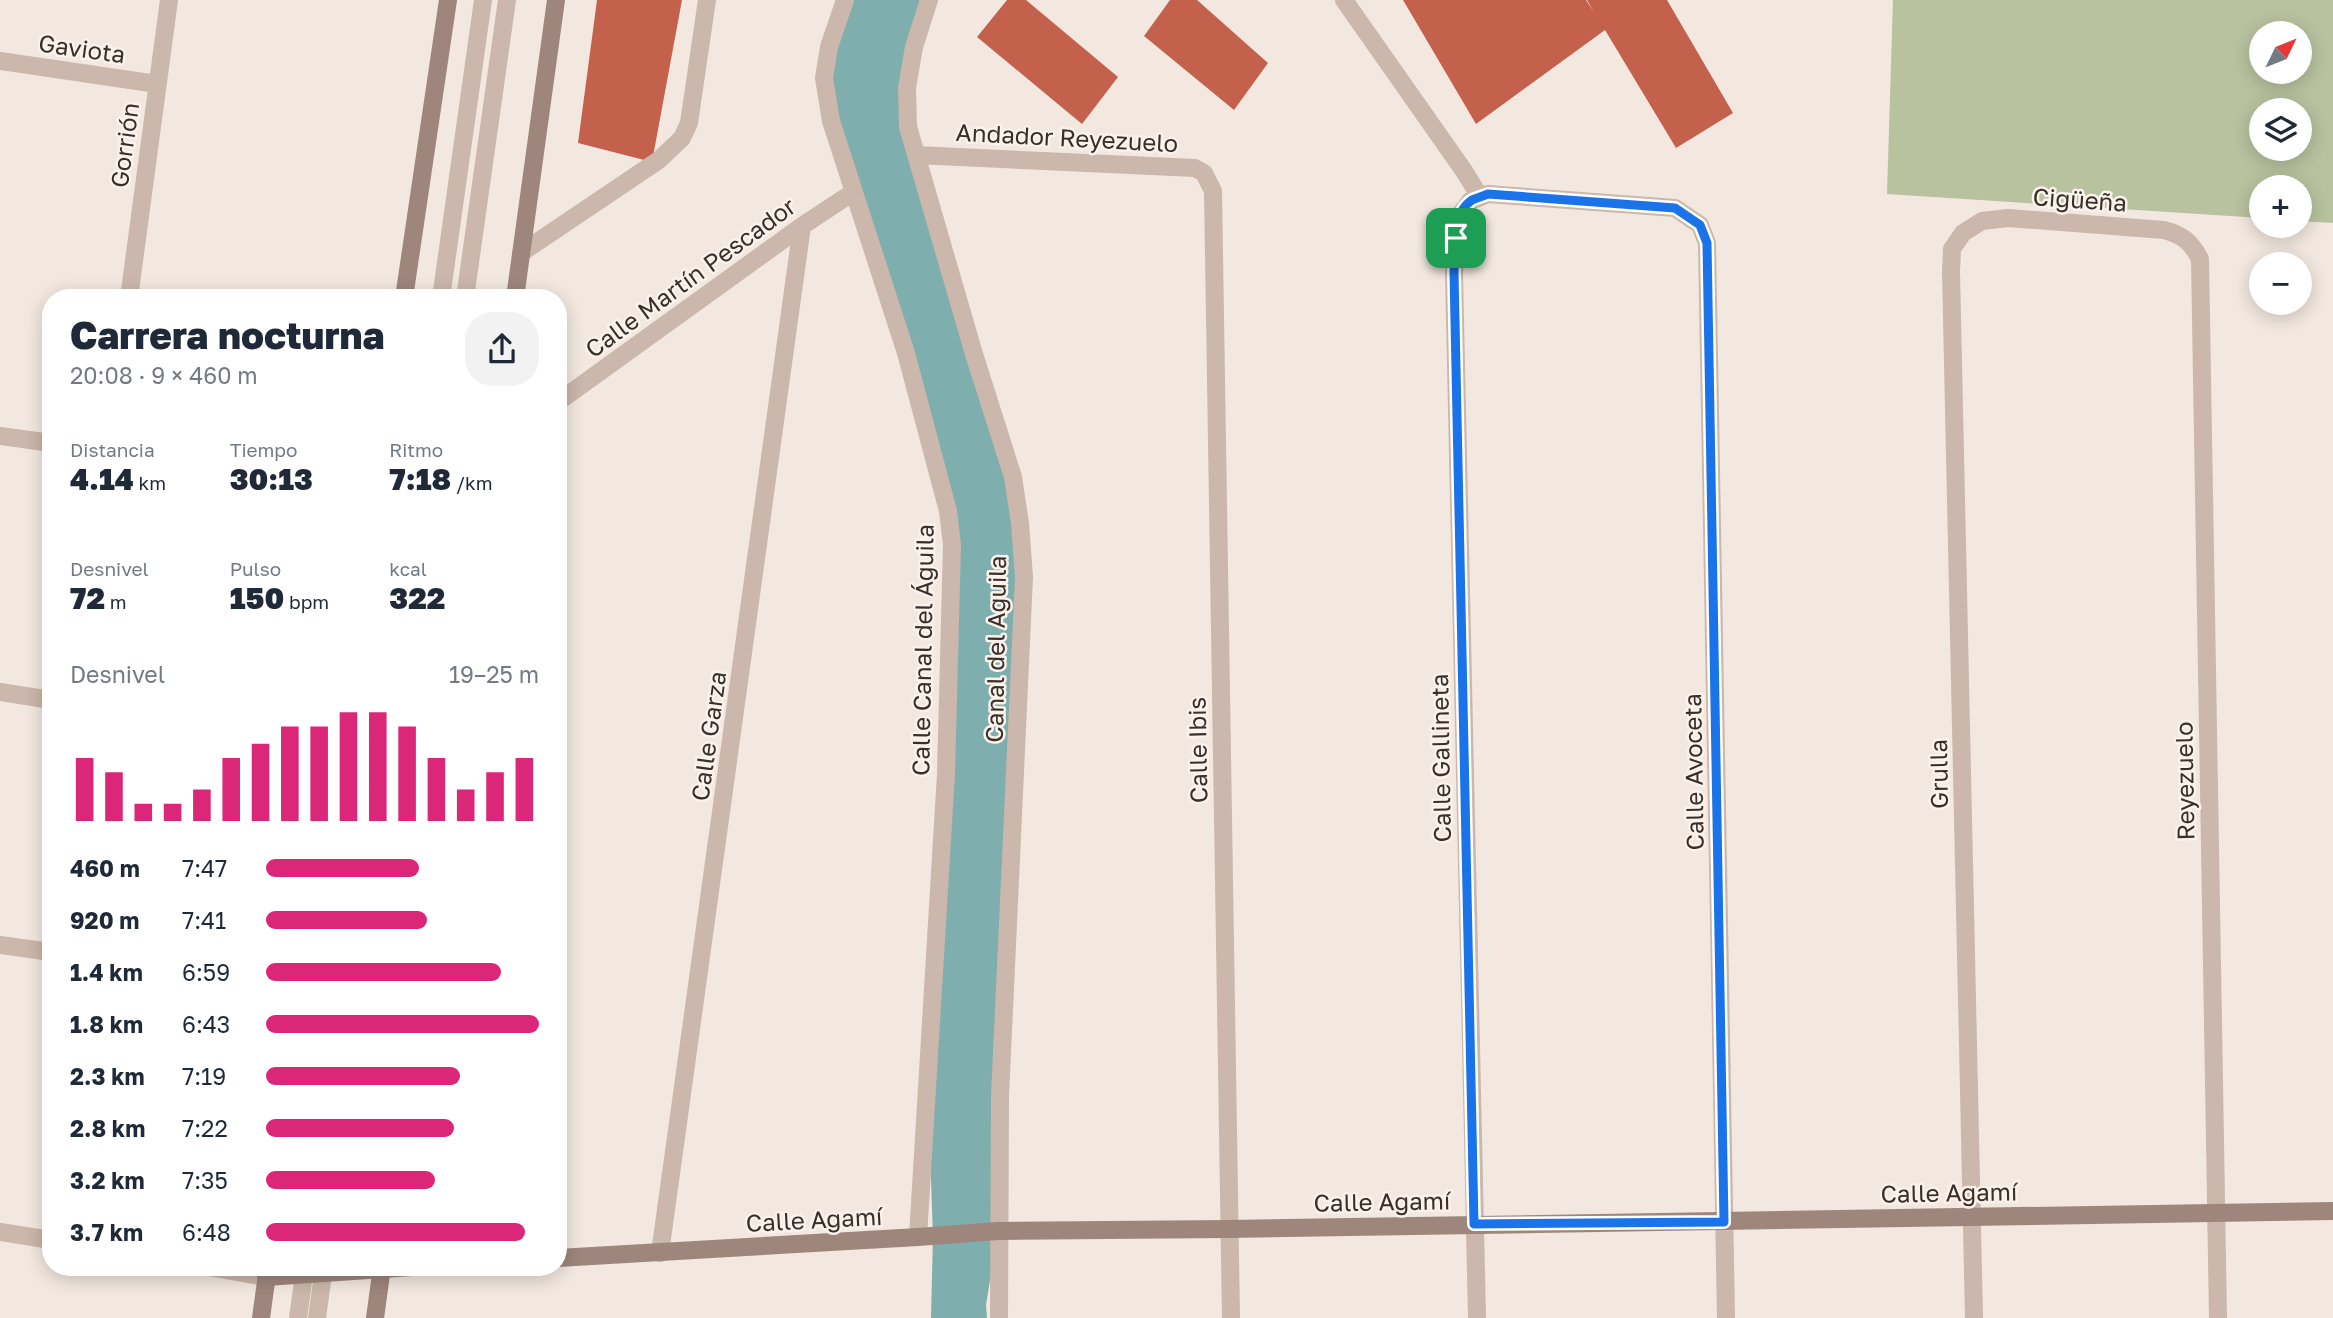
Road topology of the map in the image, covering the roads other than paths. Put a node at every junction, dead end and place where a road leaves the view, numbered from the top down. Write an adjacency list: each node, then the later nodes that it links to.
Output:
1 (169, 0): 11 (street, Gorrión)
2 (448, 0): 21 (street)
3 (483, 0): 22 (street)
4 (507, 0): 23 (street)
5 (556, 0): 19 (street)
6 (707, 0): 19 (street)
7 (845, 0): 14 (street, Calle Canal del Águila)
8 (929, 0): 12 (street, Canal del Aguila)
9 (1344, 0): 15 (street)
10 (0, 61): 11 (street, Gaviota)
11 (157, 83): 20 (street, Gorrión)
12 (916, 155): 13 (street, Andador Reyezuelo); 38 (street, Canal del Aguila)
13 (1210, 182): 37 (street, Calle Ibis)
14 (852, 193): 16 (street, Calle Martín Pescador); 40 (street, Calle Canal del Águila)
15 (1475, 199): 35 (street, Calle Avoceta); 36 (street, Calle Gallineta)
16 (802, 226): 25 (street, Calle Martín Pescador); 42 (street, Calle Garza)
17 (1963, 233): 18 (street, Cigüeña); 34 (street, Grulla)
18 (2193, 244): 33 (street, Reyezuelo)
19 (521, 253): 24 (street)
20 (130, 289)
21 (405, 289)
22 (442, 289)
23 (466, 289)
24 (516, 289)
25 (567, 396)
26 (0, 436): 27 (street)
27 (42, 442)
28 (0, 692): 29 (street)
29 (42, 699)
30 (0, 945): 31 (street)
31 (42, 951)
32 (2333, 1211): 33 (street, Calle Agamí)
33 (2216, 1213): 34 (street, Calle Agamí); 57 (street, Reyezuelo)
34 (1972, 1216): 35 (street, Calle Agamí); 56 (street, Grulla)
35 (1724, 1222): 36 (street, Calle Agamí); 55 (street, Calle Avoceta)
36 (1474, 1224): 37 (street, Calle Agamí); 54 (street, Calle Gallineta)
37 (1229, 1229): 38 (street, Calle Agamí); 53 (street, Calle Ibis)
38 (998, 1231): 40 (street, Calle Agamí); 52 (street, Canal del Aguila)
39 (0, 1232): 41 (street)
40 (925, 1237): 42 (street, Calle Agamí)
41 (42, 1239)
42 (660, 1252): 43 (street, Calle Agamí)
43 (567, 1257)
44 (266, 1276): 48 (street)
45 (303, 1276): 49 (street)
46 (323, 1276): 50 (street)
47 (381, 1276): 51 (street)
48 (261, 1318)
49 (298, 1318)
50 (317, 1318)
51 (375, 1318)
52 (999, 1318)
53 (1231, 1318)
54 (1477, 1318)
55 (1726, 1318)
56 (1974, 1318)
57 (2218, 1318)

